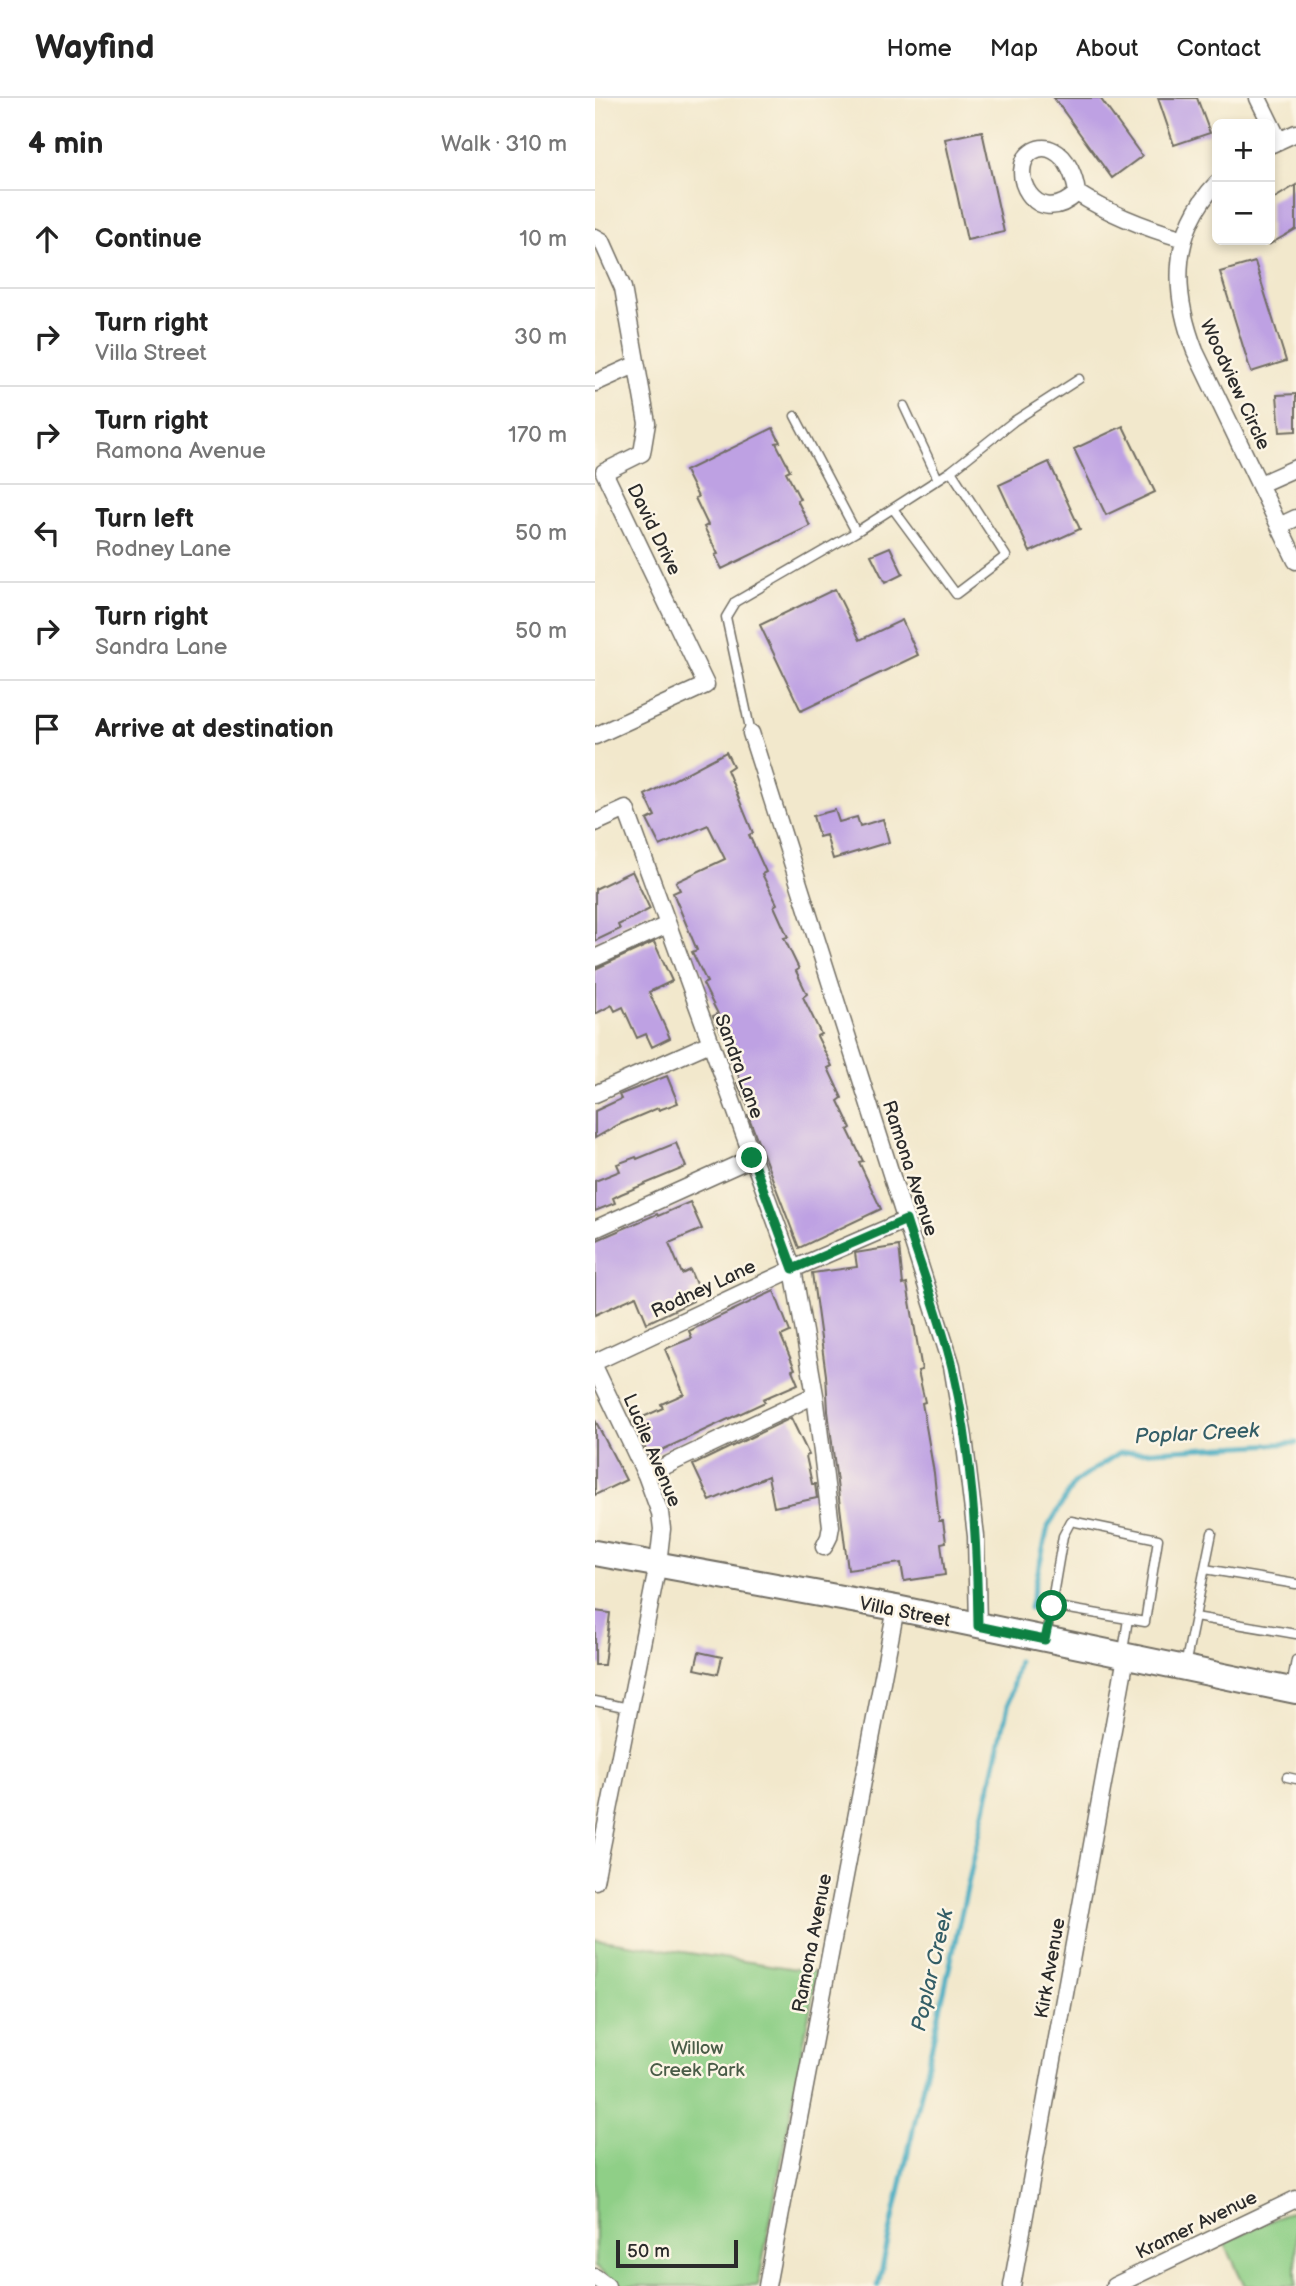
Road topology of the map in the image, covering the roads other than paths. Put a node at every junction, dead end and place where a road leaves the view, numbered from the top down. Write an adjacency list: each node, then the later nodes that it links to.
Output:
1 (1258, 98): 2 (street)
2 (1266, 119)
3 (1296, 133): 4 (street)
4 (1275, 143)
5 (1212, 190): 8 (street, Woodview Circle)
6 (1077, 193): 8 (street)
7 (595, 237): 9 (street)
8 (1184, 239): 17 (street, Woodview Circle)
9 (635, 365): 11 (street); 24 (street, David Drive)
10 (1079, 379): 15 (lane)
11 (595, 383)
12 (904, 407): 16 (lane)
13 (795, 416): 21 (lane)
14 (1296, 468): 17 (street)
15 (951, 471): 16 (lane); 18 (lane)
16 (938, 479): 18 (lane)
17 (1259, 484): 20 (street, Woodview Circle)
18 (894, 510): 21 (lane)
19 (1296, 518): 20 (street)
20 (1279, 526): 22 (street, Woodview Circle)
21 (856, 532): 23 (lane)
22 (1296, 561)
23 (751, 733): 31 (street, Ramona Avenue)
24 (595, 736)
25 (595, 823): 26 (street, Sandra Lane)
26 (667, 925): 27 (street); 28 (street, Sandra Lane)
27 (595, 958)
28 (710, 1043): 29 (street); 30 (street, Sandra Lane)
29 (595, 1094)
30 (752, 1158): 32 (street); 33 (street, Sandra Lane)
31 (906, 1220): 33 (street, Rodney Lane); 48 (street, Ramona Avenue)
32 (595, 1229)
33 (793, 1269): 34 (street, Rodney Lane); 36 (street, Sandra Lane)
34 (595, 1362)
35 (595, 1368): 37 (street, Lucile Avenue)
36 (815, 1395): 37 (street); 39 (street, Sandra Lane)
37 (646, 1475): 41 (street, Lucile Avenue)
38 (1212, 1533): 42 (lane)
39 (824, 1547)
40 (595, 1553): 41 (main road, Villa Street)
41 (658, 1564): 45 (main road, Villa Street); 56 (street, Lucile Avenue)
42 (1205, 1569): 43 (lane); 46 (lane)
43 (1296, 1584)
44 (1052, 1606): 47 (lane); 47 (lane); 50 (lane)
45 (896, 1608): 48 (main road, Villa Street); 61 (street, Ramona Avenue)
46 (1195, 1617): 49 (lane); 53 (lane)
47 (1128, 1619): 51 (lane)
48 (978, 1626): 50 (main road, Villa Street)
49 (1296, 1634)
50 (1045, 1640): 51 (main road, Villa Street)
51 (1124, 1656): 53 (main road, Villa Street); 62 (street, Kirk Avenue)
52 (1296, 1660): 54 (lane)
53 (1185, 1669): 54 (main road, Villa Street)
54 (1294, 1691)
55 (595, 1701): 56 (lane)
56 (629, 1708): 57 (street, Lucile Avenue)
57 (595, 1881)
58 (1296, 2199): 63 (street, Kramer Avenue)
59 (595, 2277): 60 (street)
60 (607, 2286)
61 (767, 2286)
62 (1012, 2286)
63 (1114, 2286)

